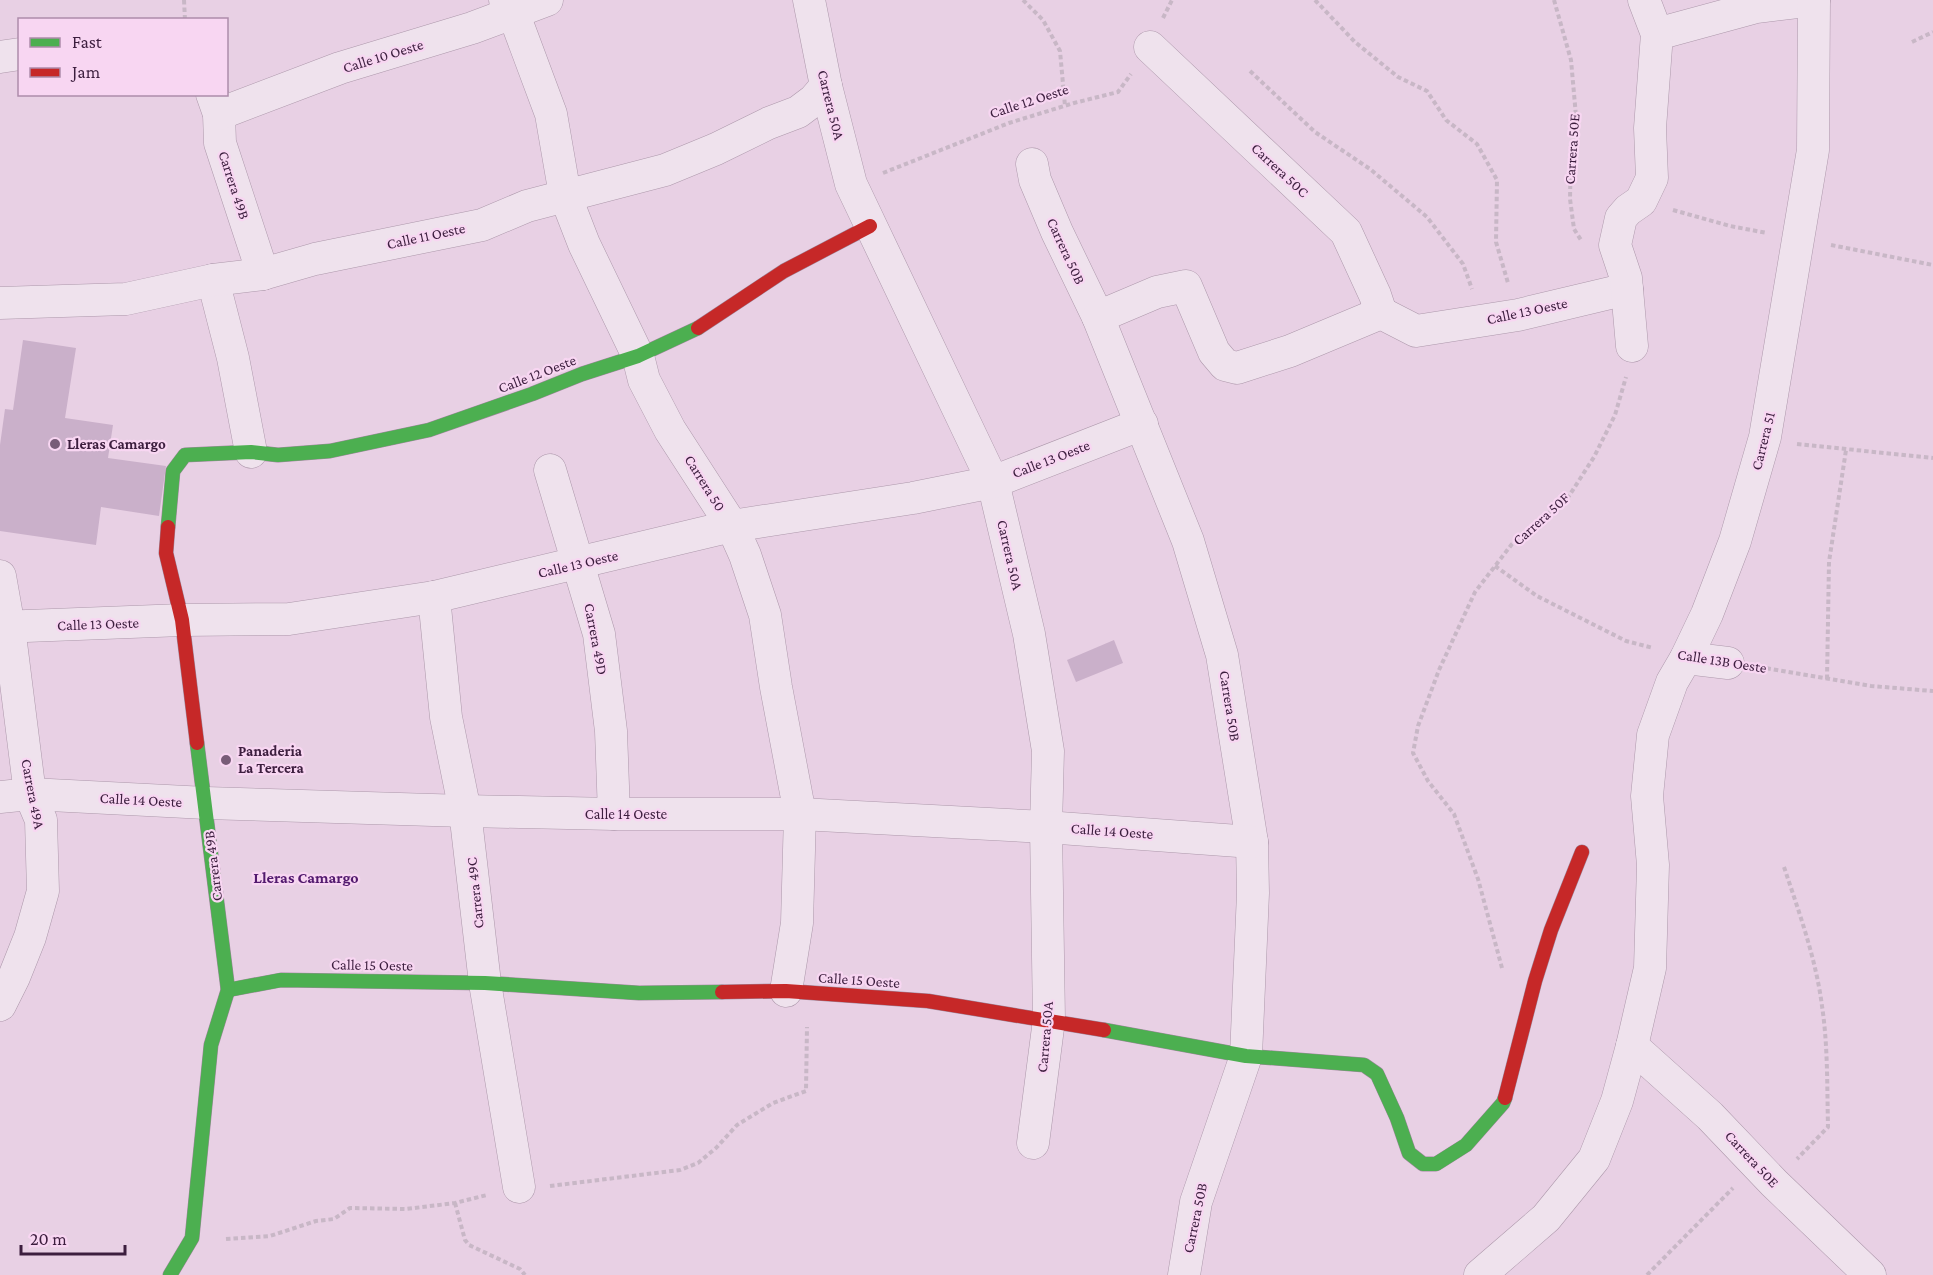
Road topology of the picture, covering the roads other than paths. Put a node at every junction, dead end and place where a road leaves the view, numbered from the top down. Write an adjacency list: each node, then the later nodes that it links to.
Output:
1 (547, 0): 5 (street, Calle 10 Oeste)
2 (809, 0): 10 (street, Carrera 50A)
3 (1644, 0): 6 (street)
4 (1814, 0): 6 (street); 34 (street, Carrera 51)
5 (509, 6): 11 (street, Calle 10 Oeste); 13 (street, Carrera 50)
6 (1657, 33): 17 (street)
7 (1150, 47): 19 (street, Carrera 50C)
8 (18, 54): 9 (street)
9 (0, 57)
10 (825, 86): 13 (street, Calle 11 Oeste); 14 (street, Carrera 50A)
11 (215, 104): 15 (street, Carrera 49B)
12 (1032, 164): 20 (street, Carrera 50B)
13 (565, 195): 15 (street, Calle 11 Oeste); 22 (street, Carrera 50)
14 (870, 226): 22 (street, Calle 12 Oeste); 27 (street, Carrera 50A)
15 (263, 274): 16 (street, Calle 11 Oeste)
16 (213, 280): 18 (street, Calle 11 Oeste); 24 (street)
17 (1627, 289): 19 (street, Calle 13 Oeste); 21 (street)
18 (0, 303)
19 (1381, 313): 20 (street)
20 (1098, 317): 23 (street, Carrera 50B)
21 (1632, 346)
22 (638, 356): 24 (street, Calle 12 Oeste); 28 (street, Carrera 50)
23 (1142, 424): 27 (street, Calle 13 Oeste); 42 (street, Carrera 50B)
24 (251, 452): 25 (street, Calle 12 Oeste)
25 (185, 455): 32 (street, Carrera 49B)
26 (550, 470): 29 (street, Carrera 49D)
27 (993, 482): 28 (street, Calle 13 Oeste); 41 (street, Carrera 50A)
28 (732, 526): 29 (street, Calle 13 Oeste); 40 (street, Carrera 50)
29 (579, 564): 31 (street, Calle 13 Oeste); 39 (street, Carrera 49D)
30 (0, 576): 33 (street, Carrera 49A)
31 (434, 597): 32 (street, Calle 13 Oeste); 38 (street, Carrera 49C)
32 (182, 620): 33 (street, Calle 13 Oeste); 37 (street, Carrera 49B)
33 (5, 627): 36 (street, Carrera 49A)
34 (1686, 658): 35 (street, Calle 13B Oeste); 49 (street, Carrera 51)
35 (1728, 663)
36 (15, 795): 37 (street, Calle 14 Oeste); 47 (street, Carrera 49A)
37 (206, 803): 38 (street, Calle 14 Oeste); 45 (street, Carrera 49B)
38 (465, 811): 39 (street, Calle 14 Oeste); 44 (street, Carrera 49C)
39 (614, 814): 40 (street, Calle 14 Oeste)
40 (800, 814): 41 (street, Calle 14 Oeste); 46 (street, Carrera 50)
41 (1046, 826): 42 (street, Calle 14 Oeste); 48 (street, Carrera 50A)
42 (1252, 842): 50 (street, Carrera 50B)
43 (1582, 852): 50 (street, Calle 15 Oeste)
44 (485, 983): 45 (street, Calle 15 Oeste); 46 (street, Calle 15 Oeste); 52 (street, Carrera 49C)
45 (228, 990): 53 (street, Carrera 49B)
46 (796, 992): 48 (street, Calle 15 Oeste)
47 (0, 1005)
48 (1049, 1020): 50 (street, Calle 15 Oeste); 51 (street, Carrera 50A)
49 (1632, 1046): 55 (street, Carrera 51); 56 (street, Carrera 50E)
50 (1246, 1056): 54 (street, Carrera 50B)
51 (1034, 1143)
52 (519, 1187)
53 (170, 1275)
54 (1184, 1275)
55 (1480, 1275)
56 (1870, 1275)

